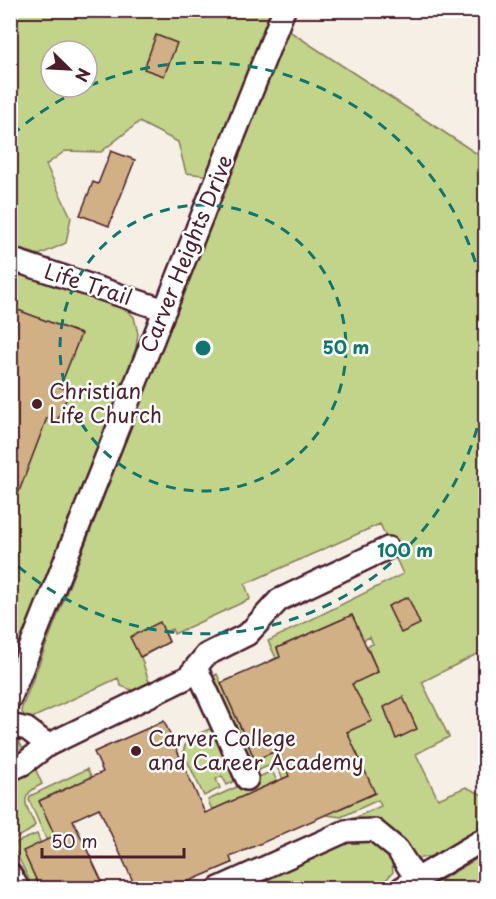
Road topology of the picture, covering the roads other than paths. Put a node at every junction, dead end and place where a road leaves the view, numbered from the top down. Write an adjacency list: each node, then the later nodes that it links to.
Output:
1 (284, 10): 3 (street, Carver Heights Drive)
2 (10, 259): 3 (street, Life Trail)
3 (165, 310): 6 (street, Carver Heights Drive)
4 (388, 548): 5 (street)
5 (196, 667): 8 (street); 10 (street)
6 (10, 699)
7 (10, 725): 8 (street)
8 (48, 745): 9 (street)
9 (10, 770)
10 (247, 779)
11 (486, 838): 13 (street)
12 (10, 874): 14 (street)
13 (409, 884): 15 (street)
14 (18, 888)
15 (219, 888)

